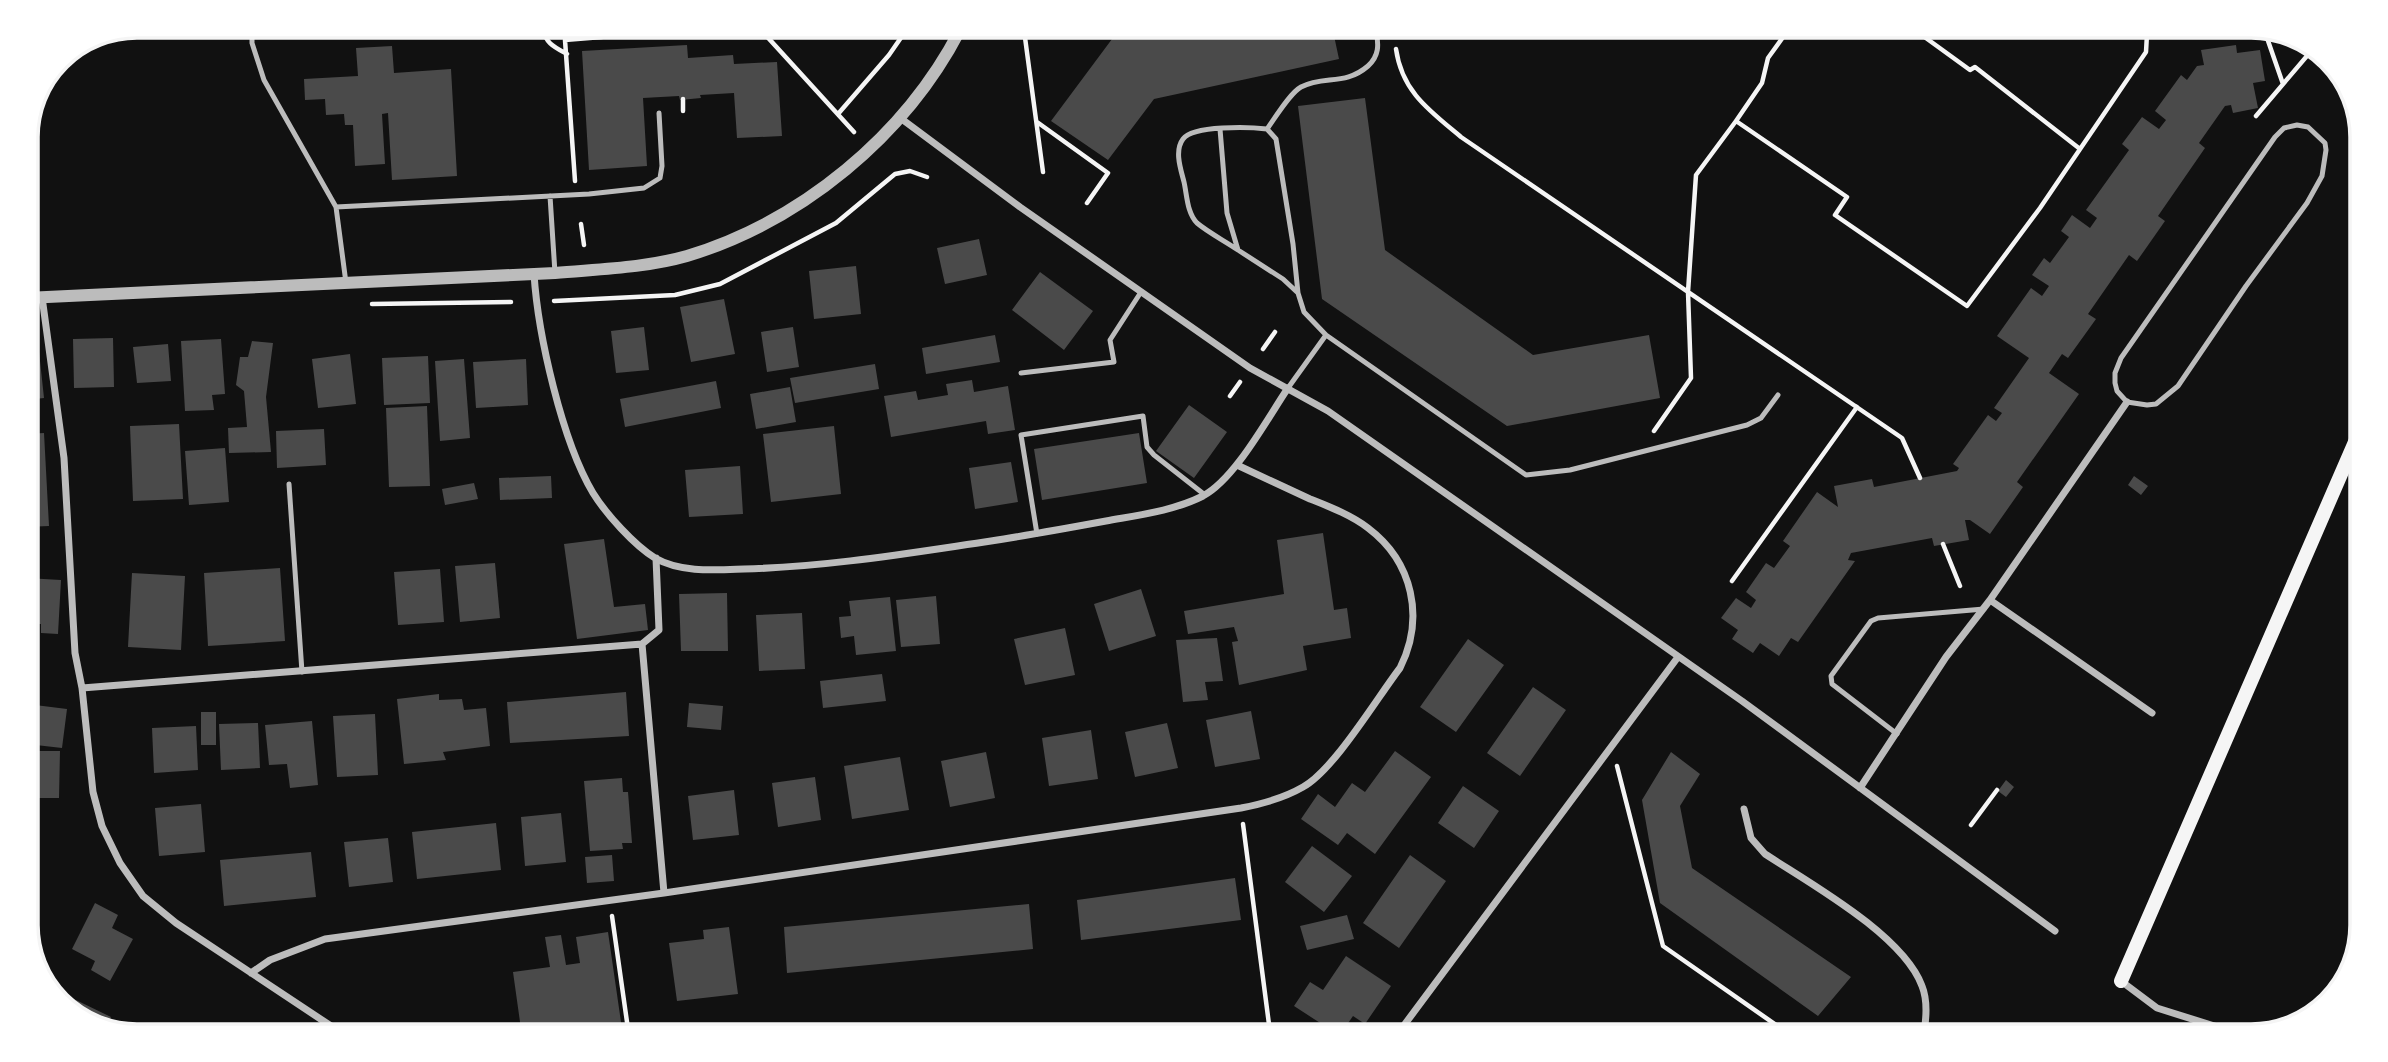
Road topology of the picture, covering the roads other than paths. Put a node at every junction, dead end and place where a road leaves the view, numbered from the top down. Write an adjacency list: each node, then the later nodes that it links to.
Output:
1 (252, 38): 9 (lane)
2 (955, 38): 5 (street)
3 (1376, 38): 7 (lane)
4 (659, 113): 8 (lane)
5 (899, 117): 11 (street); 14 (street)
6 (1220, 129): 7 (lane); 10 (lane); 10 (lane)
7 (1267, 129): 15 (lane)
8 (550, 196): 9 (lane); 11 (lane)
9 (336, 207): 13 (lane)
10 (1238, 250): 15 (lane)
11 (555, 273): 12 (street)
12 (534, 274): 13 (street); 30 (street)
13 (346, 284): 17 (street)
14 (1141, 292): 19 (lane); 20 (street)
15 (1298, 293): 18 (lane)
16 (39, 297): 17 (street)
17 (42, 297): 36 (street)
18 (1326, 335): 20 (lane); 21 (lane)
19 (1021, 373)
20 (1288, 388): 24 (street); 34 (street)
21 (1778, 395)
22 (2127, 402): 22 (lane); 31 (street)
23 (2349, 455): 26 (main road)
24 (1237, 464): 28 (street); 41 (street)
25 (2349, 464): 26 (lane)
26 (2344, 468): 44 (main road)
27 (289, 484): 35 (lane)
28 (1205, 495): 29 (street); 29 (lane)
29 (1037, 534): 30 (street)
30 (656, 558): 33 (street)
31 (1990, 600): 32 (street); 37 (street)
32 (1984, 609): 38 (street); 38 (lane)
33 (642, 644): 35 (street); 41 (street)
34 (1678, 657): 39 (street); 46 (street)
35 (302, 672): 36 (street)
36 (82, 688): 43 (street)
37 (2152, 713)
38 (1897, 734): 39 (street)
39 (1860, 788): 42 (street)
40 (1744, 809): 47 (street)
41 (664, 893): 43 (street)
42 (2055, 931)
43 (251, 973): 45 (street)
44 (2121, 981): 48 (street)
45 (328, 1024)
46 (1405, 1024)
47 (1925, 1024)
48 (2208, 1024)

